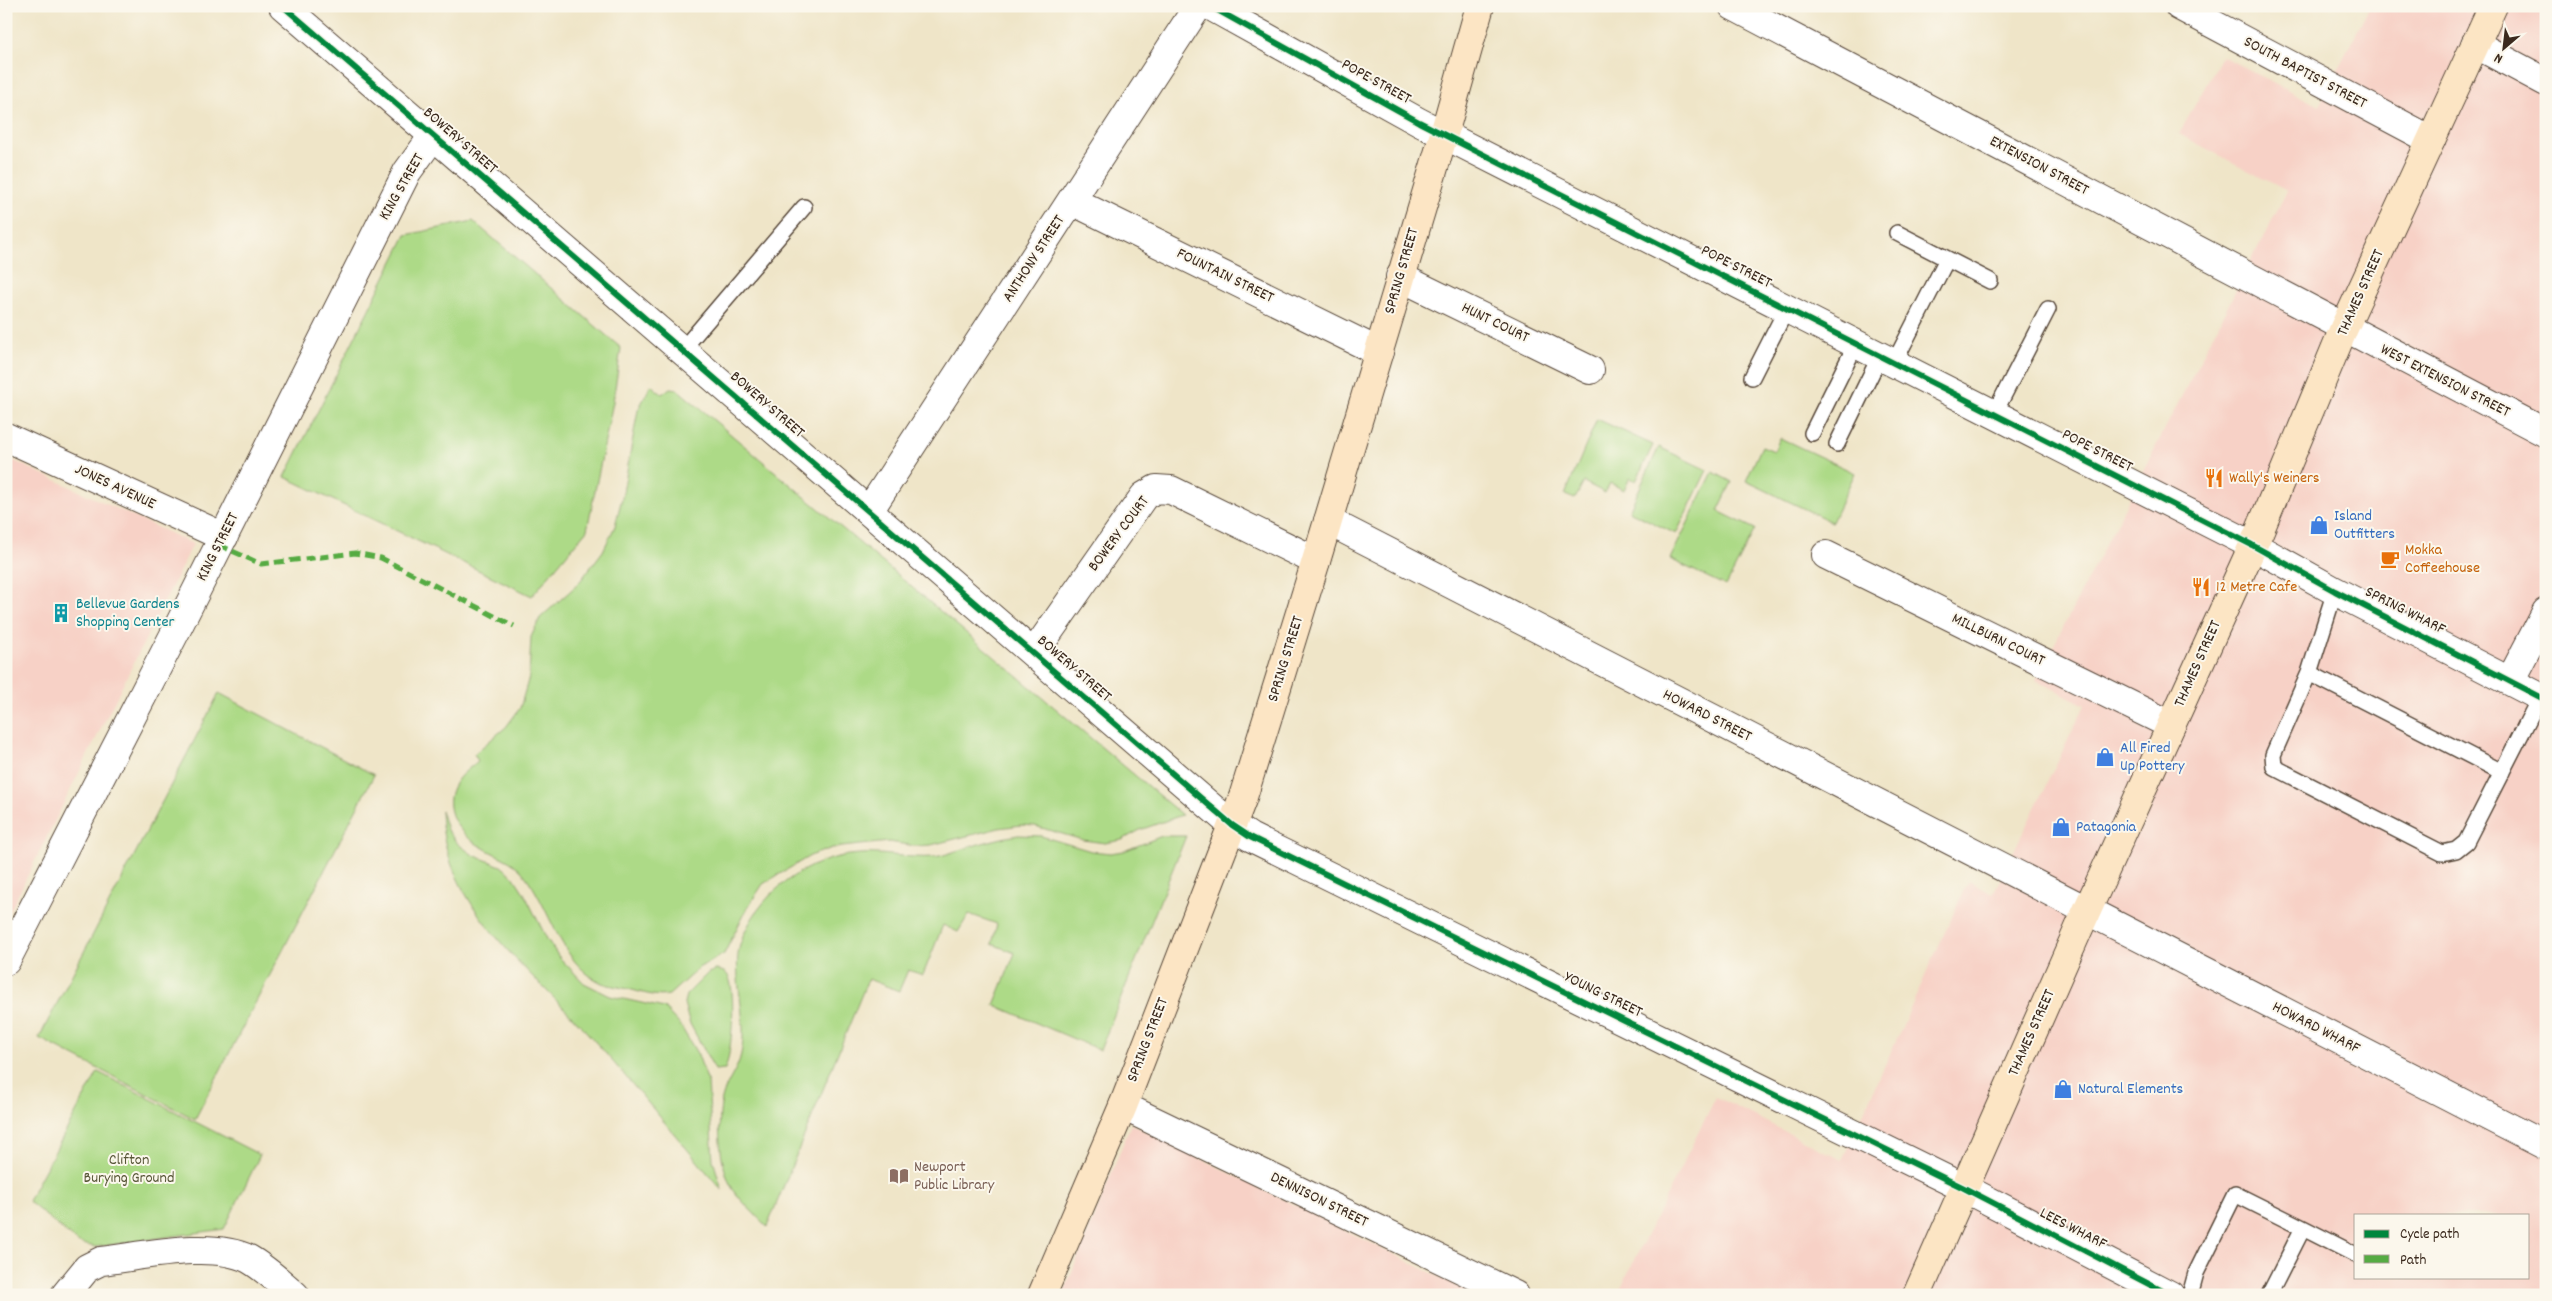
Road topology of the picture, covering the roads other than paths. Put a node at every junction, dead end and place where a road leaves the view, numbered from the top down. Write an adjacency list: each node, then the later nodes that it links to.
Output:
1 (283, 6): 11 (street, BOWERY STREET)
2 (1198, 6): 13 (street, ANTHONY STREET)
3 (1210, 6): 10 (street, POPE STREET)
4 (1480, 6): 10 (main road, SPRING STREET)
5 (1733, 6): 21 (street, EXTENSION STREET)
6 (2179, 6): 12 (street, SOUTH BAPTIST STREET)
7 (2492, 6): 8 (main road, THAMES STREET)
8 (2475, 44): 9 (street); 12 (main road, THAMES STREET)
9 (2546, 82)
10 (1444, 134): 17 (main road, SPRING STREET); 19 (street, POPE STREET)
11 (433, 136): 23 (street, BOWERY STREET); 35 (street, KING STREET)
12 (2431, 140): 21 (main road, THAMES STREET)
13 (1072, 201): 24 (street, FOUNTAIN STREET); 33 (street, ANTHONY STREET)
14 (804, 207): 23 (lane)
15 (1897, 233): 16 (lane)
16 (1947, 259): 18 (lane); 25 (lane)
17 (1400, 277): 24 (main road, SPRING STREET); 26 (street, HUNT COURT)
18 (1990, 281)
19 (1787, 308): 22 (street, POPE STREET); 27 (lane)
20 (2048, 310): 28 (lane)
21 (2344, 328): 30 (street, WEST EXTENSION STREET); 36 (main road, THAMES STREET)
22 (1856, 344): 25 (street, POPE STREET); 29 (lane)
23 (682, 350): 33 (street, BOWERY STREET)
24 (1379, 352): 34 (main road, SPRING STREET)
25 (1887, 359): 28 (street, POPE STREET); 32 (lane)
26 (1590, 370)
27 (1752, 377)
28 (1994, 414): 36 (street, POPE STREET)
29 (1812, 433)
30 (2546, 433)
31 (6, 437): 35 (street, JONES AVENUE)
32 (1837, 444)
33 (869, 511): 41 (street, BOWERY STREET)
34 (1328, 521): 38 (main road, SPRING STREET); 48 (street, HOWARD STREET)
35 (224, 537): 49 (street, KING STREET)
36 (2252, 545): 39 (street, SPRING WHARF); 45 (main road, THAMES STREET)
37 (1826, 555): 45 (street, MILLBURN COURT)
38 (1316, 561): 41 (street, BOWERY COURT); 47 (main road, SPRING STREET)
39 (2335, 591): 42 (lane); 43 (street, SPRING WHARF)
40 (2546, 612): 43 (street)
41 (1034, 653): 47 (street, BOWERY STREET)
42 (2309, 673): 46 (lane); 46 (lane)
43 (2510, 681): 44 (street, SPRING WHARF)
44 (2543, 699): 46 (lane)
45 (2171, 725): 48 (main road, THAMES STREET)
46 (2502, 772)
47 (1232, 825): 50 (main road, SPRING STREET); 52 (street, YOUNG STREET)
48 (2087, 909): 51 (street, HOWARD WHARF); 52 (main road, THAMES STREET)
49 (6, 961)
50 (1123, 1106): 57 (main road, SPRING STREET); 58 (street, DENNISON STREET)
51 (2546, 1146)
52 (1964, 1188): 59 (main road, THAMES STREET); 60 (street, LEES WHARF)
53 (2303, 1228): 54 (lane); 61 (lane); 62 (lane)
54 (2354, 1254)
55 (65, 1295): 56 (street)
56 (295, 1295)
57 (1042, 1295)
58 (1515, 1295)
59 (1917, 1295)
60 (2170, 1295)
61 (2190, 1295)
62 (2269, 1295)

